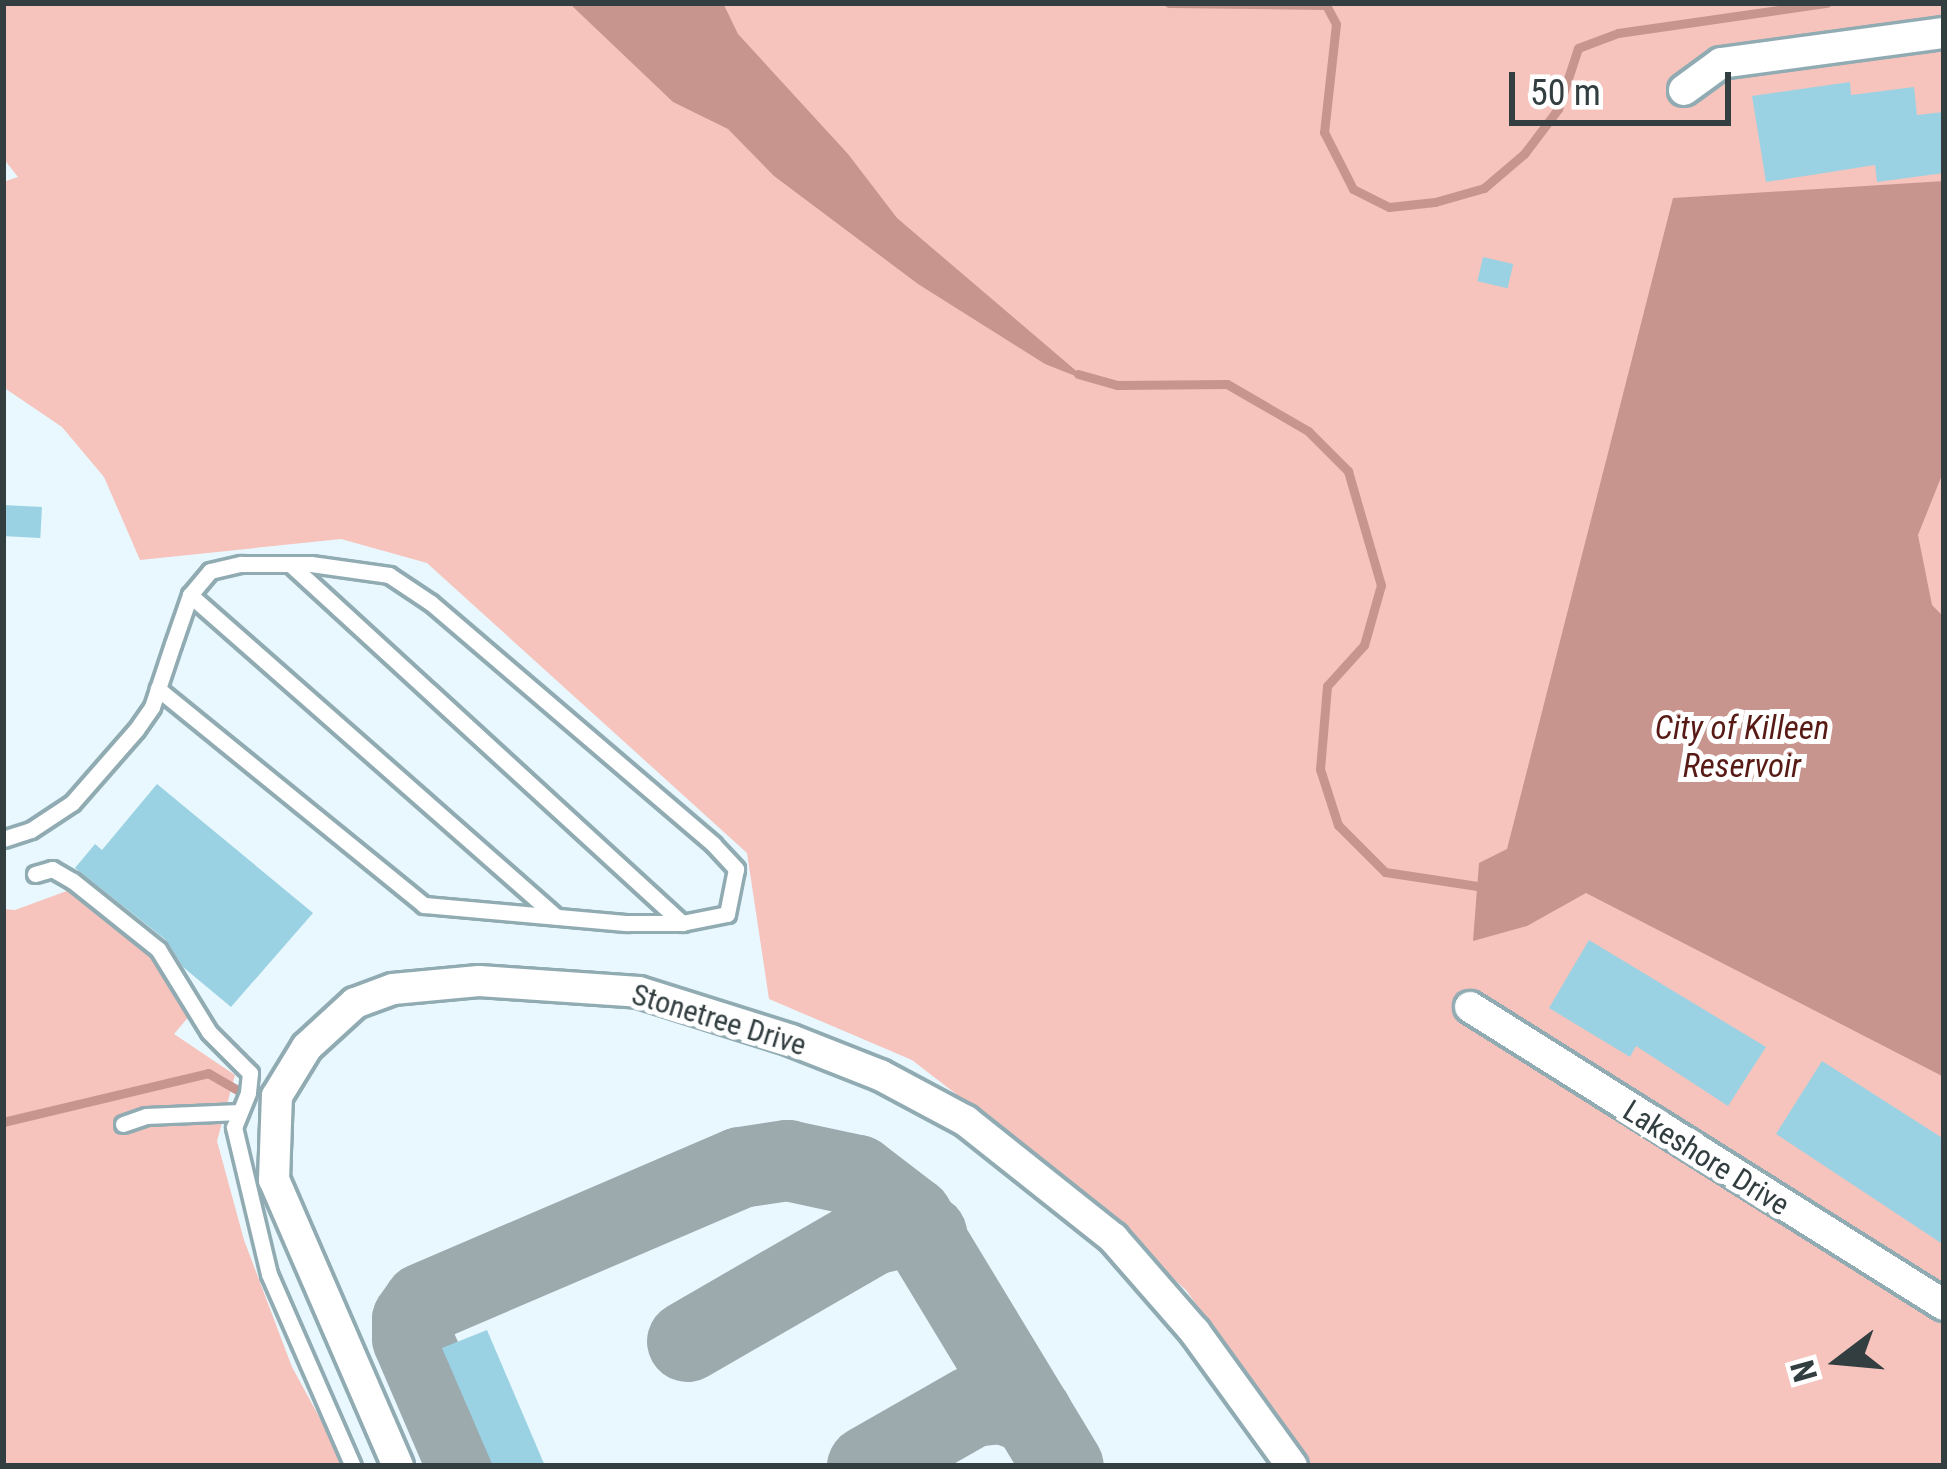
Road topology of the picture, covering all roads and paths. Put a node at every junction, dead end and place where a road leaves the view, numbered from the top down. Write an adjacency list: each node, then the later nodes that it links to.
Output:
1 (1944, 32): 2 (street)
2 (1684, 90)
3 (290, 564): 4 (lane); 9 (lane); 9 (lane)
4 (190, 595): 5 (lane); 8 (lane)
5 (158, 689): 6 (lane); 8 (lane)
6 (3, 839)
7 (35, 874): 11 (lane)
8 (556, 917): 9 (lane)
9 (682, 923)
10 (1470, 1007): 13 (street, Lakeshore Drive)
11 (240, 1112): 12 (lane); 14 (lane)
12 (123, 1124)
13 (1944, 1306)
14 (353, 1466)
15 (398, 1466): 16 (street, Stonetree Drive)
16 (1292, 1466)

